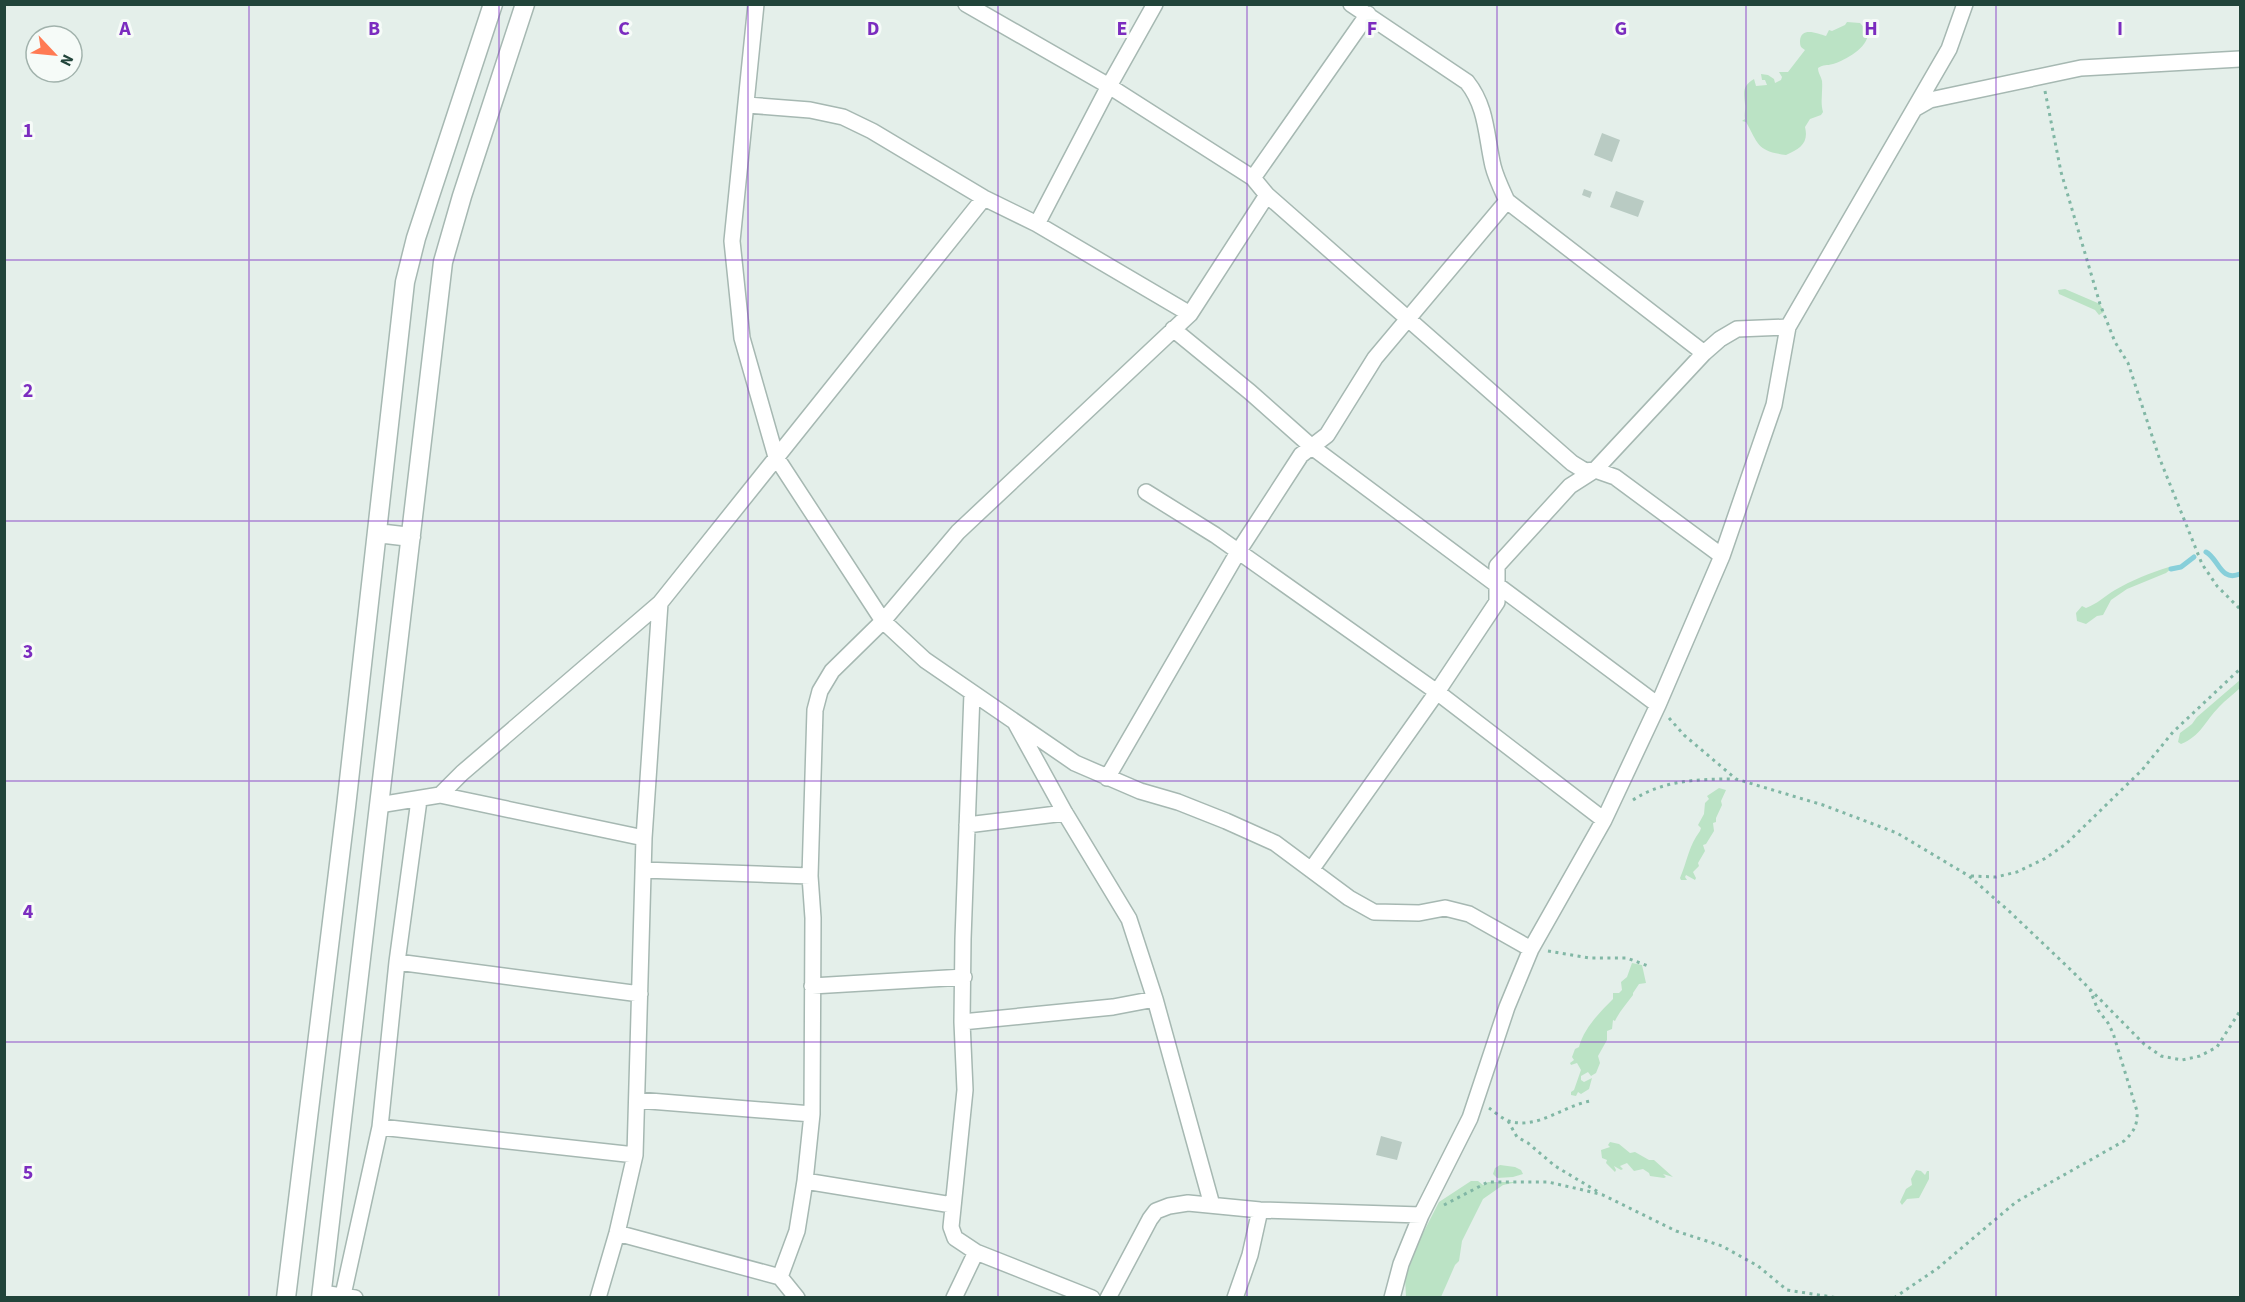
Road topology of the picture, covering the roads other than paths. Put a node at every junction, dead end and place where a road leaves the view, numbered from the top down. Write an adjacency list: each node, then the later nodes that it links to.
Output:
1 (493, 4): 27 (street)
2 (525, 4): 28 (street)
3 (756, 4): 11 (street)
4 (966, 4): 10 (street)
5 (1155, 4): 10 (street)
6 (1352, 4): 8 (street)
7 (1965, 4): 12 (street)
8 (1368, 14): 13 (street); 16 (street)
9 (2241, 59): 12 (street)
10 (1109, 86): 13 (street); 17 (street)
11 (747, 105): 15 (street); 24 (street)
12 (1916, 108): 20 (street)
13 (1252, 178): 14 (street)
14 (1267, 195): 18 (street); 19 (street)
15 (984, 198): 17 (street); 24 (street)
16 (1507, 201): 19 (street); 22 (street)
17 (1037, 224): 18 (street)
18 (1190, 314): 21 (street)
19 (1407, 319): 23 (street); 25 (street)
20 (1788, 327): 22 (street); 30 (street)
21 (1173, 329): 23 (street); 33 (street)
22 (1704, 352): 25 (street)
23 (1312, 447): 29 (street); 31 (street)
24 (776, 458): 32 (street); 33 (street)
25 (1595, 470): 30 (street); 31 (street)
26 (1146, 492): 29 (street)
27 (378, 533): 28 (street); 70 (street)
28 (411, 537): 41 (street)
29 (1238, 552): 34 (street); 38 (street)
30 (1722, 556): 36 (street)
31 (1497, 586): 34 (street); 36 (street)
32 (660, 603): 39 (street); 45 (street)
33 (883, 621): 35 (street); 48 (street)
34 (1437, 692): 43 (street); 47 (street)
35 (972, 693): 37 (street); 44 (street)
36 (1658, 705): 43 (street)
37 (1014, 721): 38 (street); 42 (street)
38 (1107, 777): 47 (street)
39 (440, 795): 40 (street); 45 (street)
40 (419, 800): 41 (street); 50 (street)
41 (379, 805): 68 (street)
42 (1065, 813): 44 (street); 54 (street)
43 (1604, 820): 49 (street)
44 (967, 825): 51 (street)
45 (644, 838): 46 (street)
46 (644, 870): 48 (street); 53 (street)
47 (1311, 870): 49 (street)
48 (810, 876): 52 (street)
49 (1531, 949): 64 (street)
50 (398, 962): 53 (street); 58 (street)
51 (964, 976): 52 (street); 55 (street)
52 (812, 986): 57 (street)
53 (640, 993): 56 (street)
54 (1155, 999): 55 (street); 61 (street)
55 (962, 1022): 62 (street)
56 (637, 1100): 57 (street); 59 (street)
57 (812, 1114): 60 (street)
58 (380, 1127): 59 (street); 69 (street)
59 (635, 1155): 65 (street)
60 (805, 1181): 62 (street); 67 (street)
61 (1212, 1204): 63 (street); 75 (street)
62 (952, 1205): 66 (street)
63 (1260, 1210): 64 (street); 76 (street)
64 (1421, 1215): 77 (street)
65 (617, 1233): 67 (street); 71 (street)
66 (976, 1252): 73 (street); 74 (street)
67 (780, 1277): 72 (street)
68 (322, 1295): 69 (street)
69 (349, 1296)
70 (286, 1298)
71 (598, 1298)
72 (797, 1298)
73 (954, 1298)
74 (1092, 1298)
75 (1107, 1298)
76 (1235, 1298)
77 (1392, 1298)

